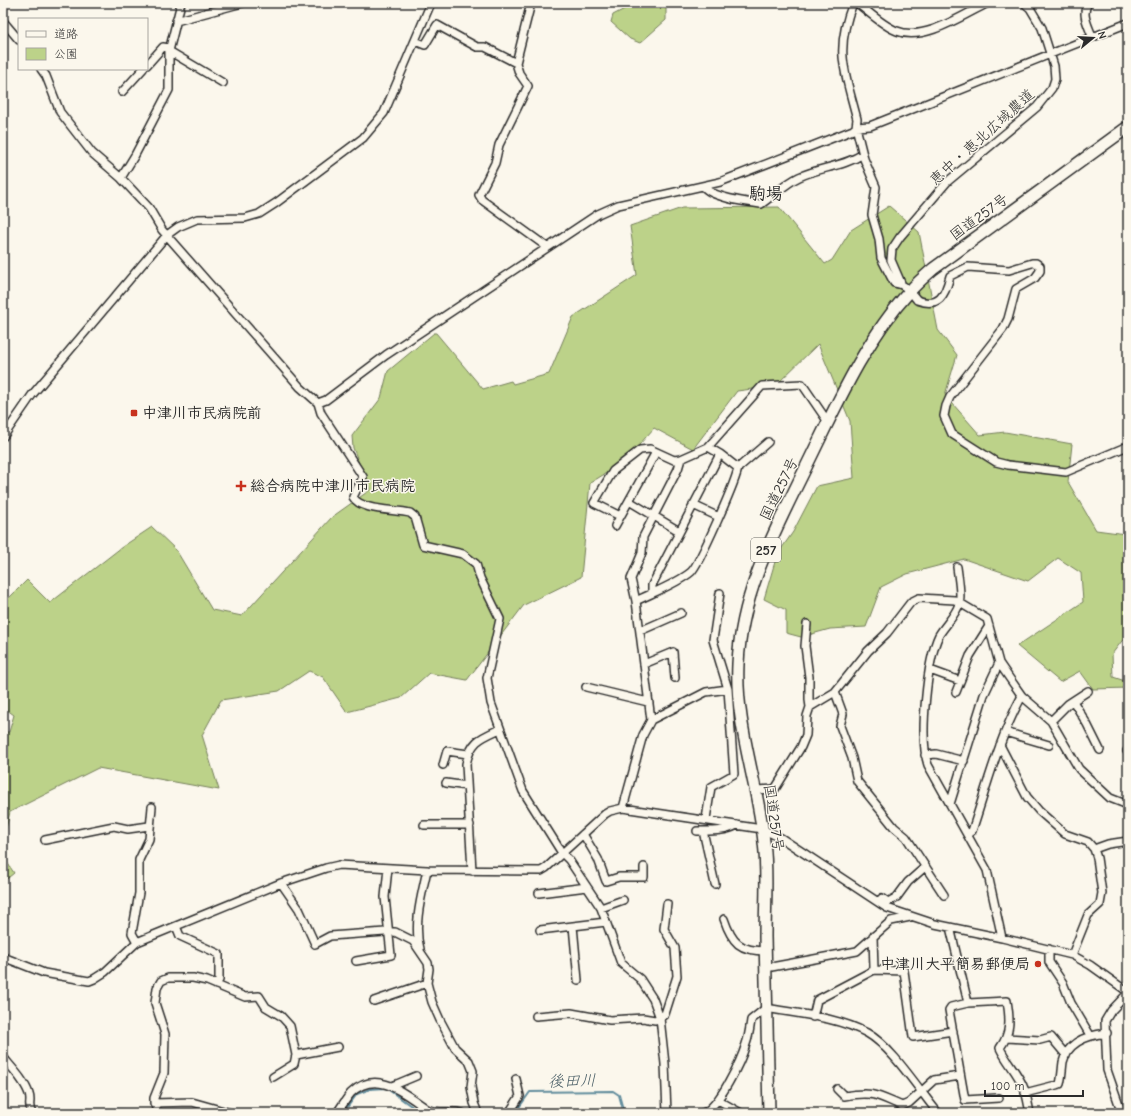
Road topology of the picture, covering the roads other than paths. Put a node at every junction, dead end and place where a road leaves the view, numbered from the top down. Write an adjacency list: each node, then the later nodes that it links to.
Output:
1 (181, 3): 11 (street)
2 (242, 3): 11 (street)
3 (431, 3): 15 (street)
4 (531, 3): 18 (street)
5 (853, 3): 24 (street)
6 (857, 3): 7 (street)
7 (988, 3)
8 (1024, 3): 17 (street, 恵中・恵北広域農道)
9 (1088, 3): 13 (street)
10 (3, 21): 14 (street)
11 (176, 21): 16 (street)
12 (1128, 23): 13 (street)
13 (1092, 36): 17 (street)
14 (18, 39)
15 (415, 41): 18 (street); 29 (street)
16 (169, 50): 19 (street); 22 (street); 27 (street)
17 (1051, 55): 24 (street); 31 (street, 恵中・恵北広域農道)
18 (516, 63): 30 (street)
19 (148, 64)
20 (42, 70): 27 (street)
21 (142, 70): 23 (street)
22 (223, 83)
23 (122, 92)
24 (856, 127): 26 (street); 28 (street)
25 (1128, 127): 32 (highway, 国道257号 / 257)
26 (863, 154): 28 (street); 31 (street)
27 (121, 178): 29 (street)
28 (703, 186): 30 (street)
29 (167, 235): 33 (street); 35 (street)
30 (547, 247): 33 (street)
31 (901, 283): 32 (street)
32 (910, 290): 34 (highway, 国道257号 / 257); 37 (street)
33 (318, 403): 75 (street)
34 (828, 422): 38 (street); 86 (highway, 国道257号 / 257)
35 (3, 437)
36 (768, 442): 42 (street)
37 (1128, 446)
38 (708, 447): 40 (street); 41 (street)
39 (656, 452): 41 (street); 43 (street); 46 (street)
40 (720, 454): 42 (street); 44 (street)
41 (681, 460): 45 (street)
42 (738, 468): 47 (street)
43 (629, 501): 45 (street); 46 (street)
44 (693, 504): 47 (street); 49 (street)
45 (655, 515): 49 (street); 53 (street)
46 (620, 516): 48 (street)
47 (719, 517): 51 (street)
48 (614, 526)
49 (679, 531): 51 (street)
50 (957, 567): 54 (street)
51 (652, 593): 53 (street)
52 (720, 593): 65 (street)
53 (636, 601): 58 (street)
54 (959, 604): 57 (street); 61 (street); 67 (street)
55 (681, 613): 58 (street)
56 (807, 624): 72 (street)
57 (990, 626): 59 (street); 63 (street)
58 (640, 632): 60 (street)
59 (999, 663): 69 (street); 82 (street)
60 (644, 664): 62 (street); 71 (street)
61 (930, 670): 63 (street); 81 (street)
62 (675, 678)
63 (960, 681): 68 (street)
64 (586, 687): 71 (street)
65 (728, 689): 73 (street); 91 (street)
66 (1088, 691): 70 (street)
67 (835, 692): 72 (street); 104 (street)
68 (956, 692)
69 (1022, 696): 74 (street); 76 (street)
70 (1073, 701): 74 (street); 79 (street)
71 (648, 702): 73 (street)
72 (810, 707): 86 (street)
73 (651, 720): 90 (street)
74 (1050, 721): 88 (street)
75 (500, 729): 80 (street); 102 (street)
76 (1005, 732): 77 (street); 78 (street)
77 (1000, 745): 98 (street); 101 (street)
78 (1049, 745)
79 (1100, 750)
80 (468, 754): 83 (street); 85 (street)
81 (925, 755): 82 (street); 87 (street)
82 (964, 761): 87 (street)
83 (443, 765)
84 (446, 784): 85 (street)
85 (467, 786): 93 (street)
86 (756, 790): 96 (highway, 国道257号 / 257)
87 (950, 804): 98 (street)
88 (1128, 805)
89 (152, 807): 95 (street)
90 (623, 808): 91 (street); 97 (street)
91 (706, 820): 94 (street)
92 (424, 825): 93 (street)
93 (470, 825): 107 (street)
94 (737, 825): 96 (street); 109 (street)
95 (148, 826): 99 (street); 127 (street)
96 (762, 829): 114 (street); 130 (highway, 国道257号 / 257)
97 (583, 834): 102 (street); 103 (street)
98 (967, 834): 126 (street)
99 (45, 840)
100 (1128, 841): 101 (street)
101 (1094, 849): 131 (street)
102 (562, 853): 107 (street); 110 (street)
103 (644, 867)
104 (925, 867): 112 (street); 114 (street)
105 (388, 868): 106 (street); 108 (street); 124 (street)
106 (427, 870): 107 (street); 129 (street)
107 (472, 871)
108 (281, 883): 120 (street); 124 (street)
109 (715, 884)
110 (587, 887): 111 (street); 116 (street)
111 (539, 893)
112 (944, 895)
113 (623, 900): 116 (street)
114 (878, 902): 117 (street)
115 (666, 904): 145 (street)
116 (601, 908): 119 (street)
117 (910, 917): 122 (street); 125 (street)
118 (724, 919): 130 (street)
119 (606, 922): 121 (street); 145 (street)
120 (176, 926): 127 (street); 138 (street)
121 (573, 926): 123 (street); 136 (street)
122 (950, 927): 126 (street); 141 (street)
123 (540, 930)
124 (389, 932): 129 (street); 133 (street)
125 (873, 936): 134 (street); 135 (street)
126 (1002, 938): 128 (street)
127 (137, 942): 132 (street)
128 (1049, 949): 131 (street); 148 (street)
129 (421, 951): 137 (street)
130 (766, 951): 134 (highway, 国道257号 / 257)
131 (1072, 955): 139 (street)
132 (3, 957)
133 (356, 961)
134 (766, 968): 142 (highway, 国道257号 / 257)
135 (874, 970): 144 (street); 146 (street)
136 (578, 980)
137 (427, 983): 140 (street); 171 (street)
138 (216, 985): 151 (street); 164 (street)
139 (1128, 992): 147 (street)
140 (374, 1001)
141 (968, 1003): 146 (street); 149 (street)
142 (766, 1008): 144 (street); 163 (street); 176 (highway, 国道257号 / 257)
143 (536, 1016): 145 (street)
144 (813, 1017): 160 (street)
145 (660, 1018): 173 (street)
146 (953, 1031): 155 (street)
147 (1107, 1033): 148 (street); 179 (street)
148 (1090, 1035): 152 (street)
149 (1007, 1038): 152 (street); 161 (street)
150 (338, 1047): 151 (street)
151 (296, 1055): 156 (street)
152 (1066, 1055): 161 (street)
153 (3, 1057): 166 (street)
154 (416, 1076): 158 (street)
155 (960, 1076): 160 (street); 162 (street)
156 (273, 1077)
157 (516, 1079): 172 (street)
158 (392, 1086): 165 (street); 169 (street)
159 (836, 1089): 160 (street)
160 (920, 1092): 177 (street)
161 (1026, 1093): 178 (street)
162 (999, 1098)
163 (718, 1100): 174 (street); 175 (street)
164 (154, 1103): 167 (street); 168 (street)
165 (426, 1111): 170 (street)
166 (32, 1113)
167 (158, 1113)
168 (231, 1113)
169 (337, 1113)
170 (462, 1113)
171 (478, 1113)
172 (509, 1113)
173 (667, 1113)
174 (703, 1113)
175 (741, 1113)
176 (769, 1113)
177 (938, 1113)
178 (1030, 1113)
179 (1122, 1113)

